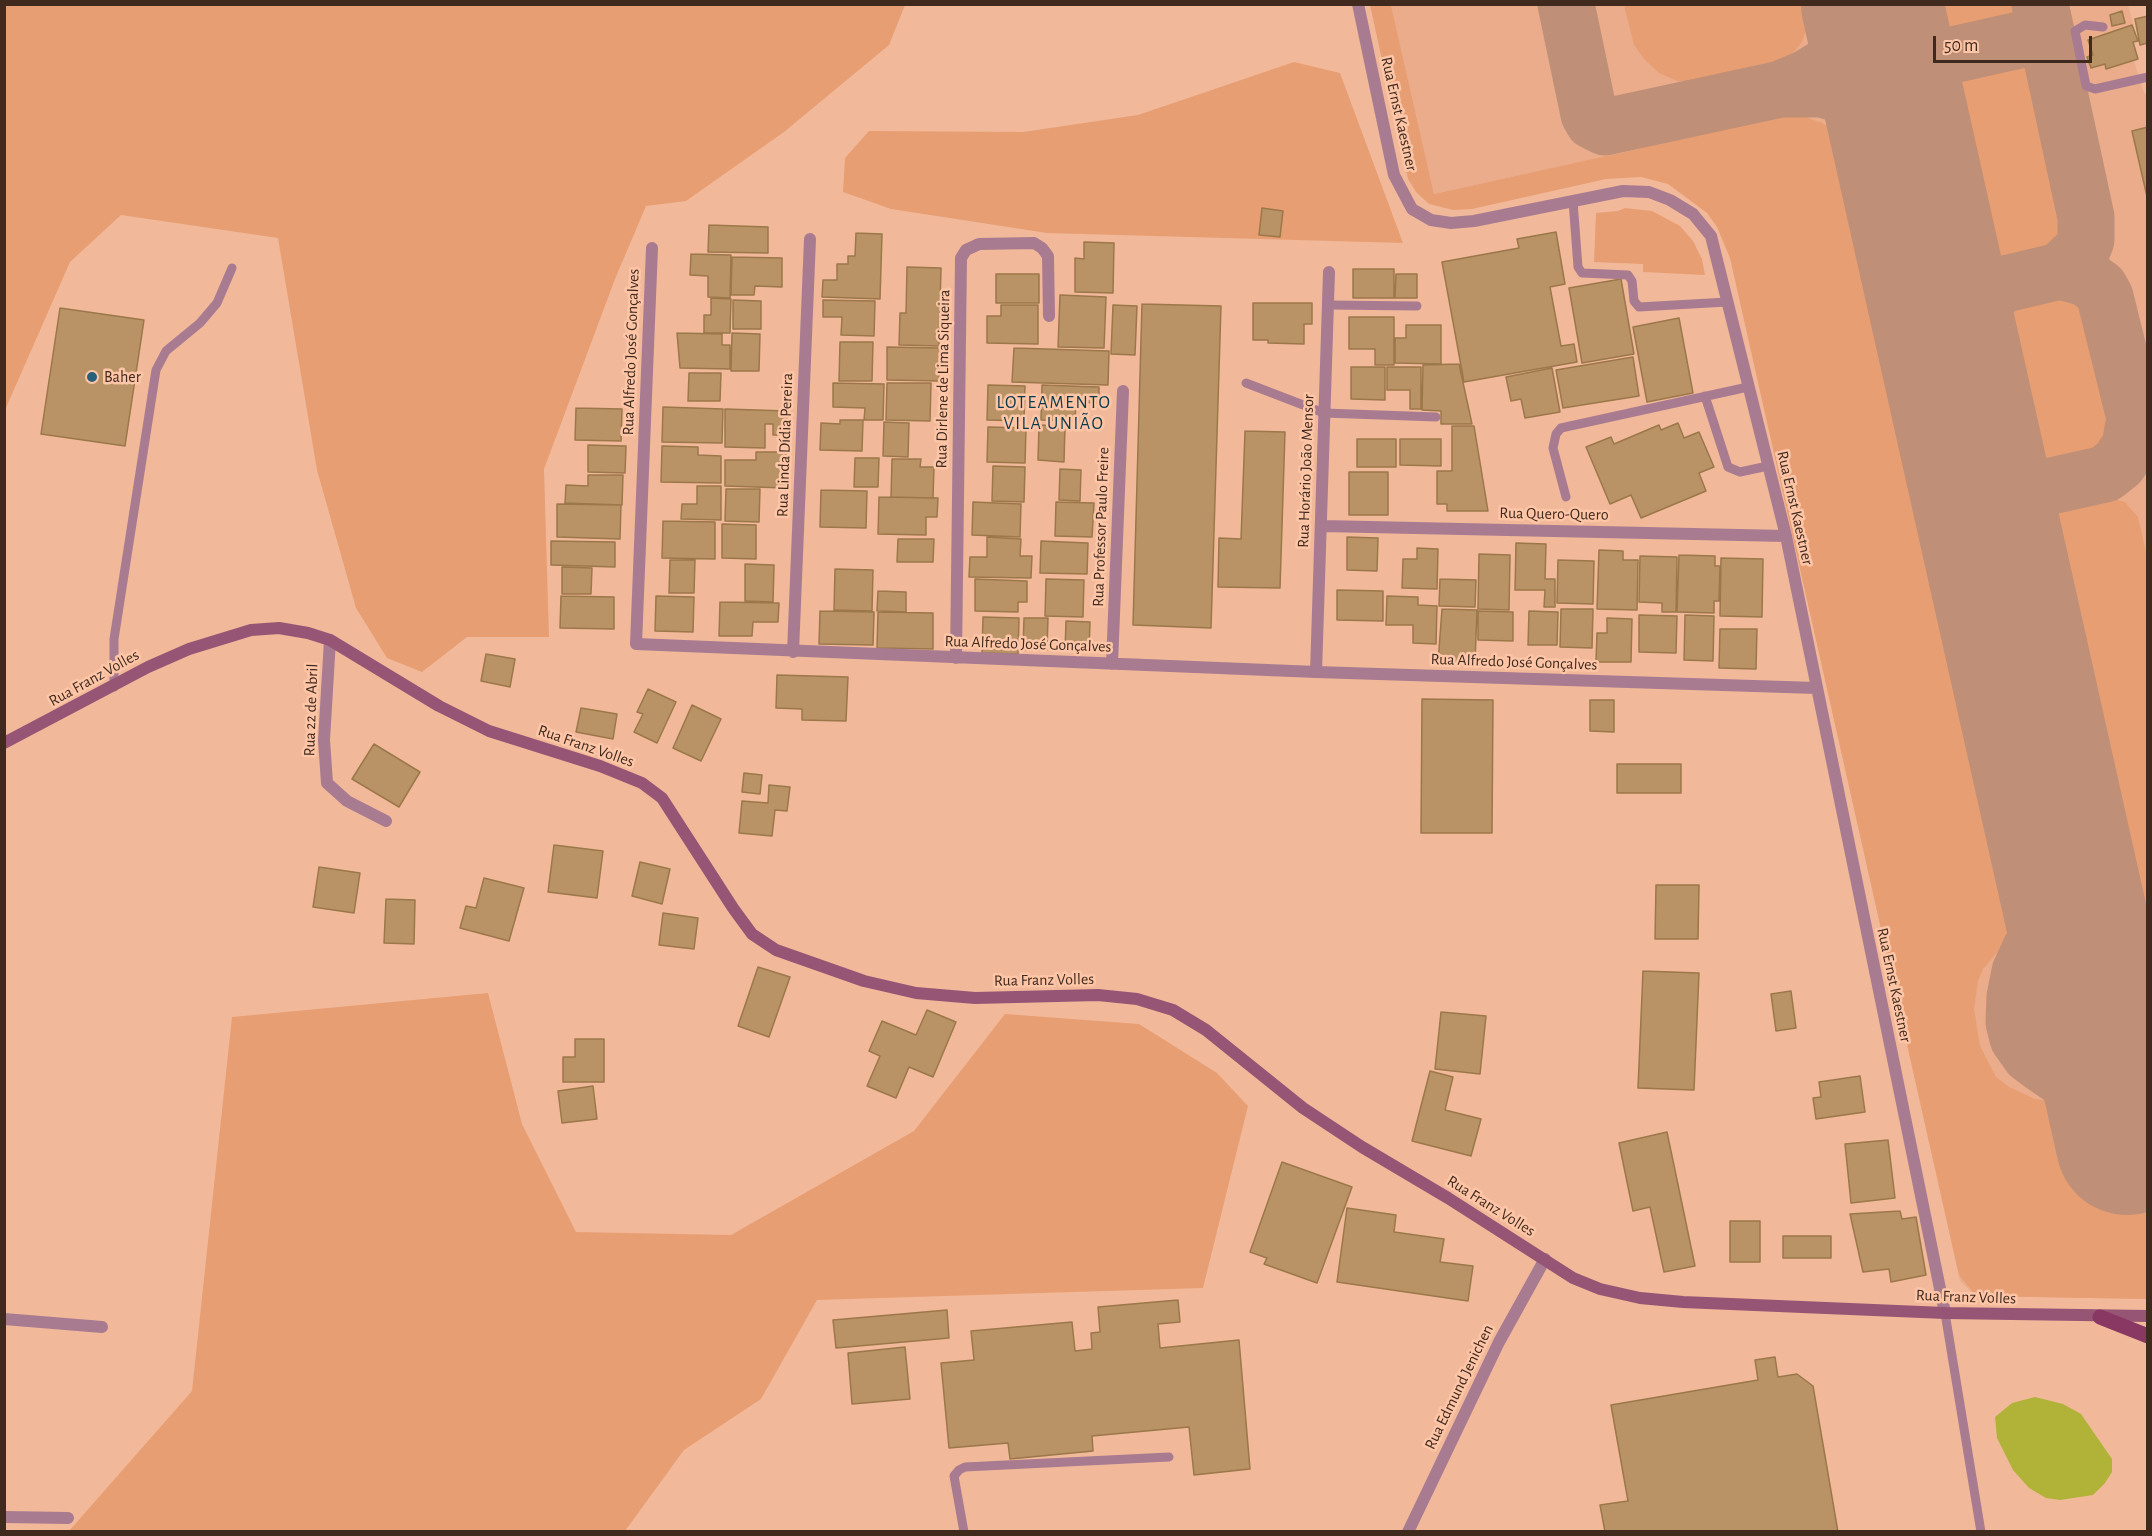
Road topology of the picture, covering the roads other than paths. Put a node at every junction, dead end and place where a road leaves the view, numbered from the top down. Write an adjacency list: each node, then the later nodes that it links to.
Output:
1 (1358, 4): 4 (street, Rua Ernst Kaestner)
2 (2103, 27): 3 (lane)
3 (2148, 77)
4 (1573, 201): 9 (street, Rua Ernst Kaestner); 9 (lane)
5 (810, 239): 24 (street, Rua Linda Dídia Pereira)
6 (652, 248): 24 (street, Rua Alfredo José Gonçalves)
7 (232, 268): 28 (lane)
8 (1329, 272): 10 (street, Rua Horário João Mensor)
9 (1727, 302): 14 (street, Rua Ernst Kaestner)
10 (1328, 305): 11 (lane); 17 (street, Rua Horário João Mensor)
11 (1417, 306)
12 (1049, 316): 25 (street, Rua Dirlene de Lima Siqueira)
13 (1245, 383): 17 (lane)
14 (1748, 387): 16 (lane); 19 (street, Rua Ernst Kaestner)
15 (1123, 391): 26 (street, Rua Professor Paulo Freire)
16 (1706, 396): 19 (lane); 20 (lane)
17 (1324, 413): 18 (lane); 21 (street, Rua Horário João Mensor)
18 (1436, 417)
19 (1768, 466): 22 (street, Rua Ernst Kaestner)
20 (1566, 497)
21 (1322, 525): 22 (street, Rua Quero-Quero); 27 (street, Rua Horário João Mensor)
22 (1786, 536): 29 (street, Rua Ernst Kaestner)
23 (330, 640): 28 (street, Rua Franz Volles); 31 (street, Rua 22 de Abril); 32 (street, Rua Franz Volles)
24 (793, 652): 25 (street, Rua Alfredo José Gonçalves)
25 (956, 658): 26 (street, Rua Alfredo José Gonçalves)
26 (1112, 664): 27 (street, Rua Alfredo José Gonçalves)
27 (1317, 672): 29 (street, Rua Alfredo José Gonçalves)
28 (114, 687): 30 (street, Rua Franz Volles)
29 (1816, 688): 33 (street, Rua Ernst Kaestner)
30 (4, 743)
31 (386, 821)
32 (1545, 1259): 33 (street, Rua Franz Volles); 43 (street, Rua Edmund Jenichen)
33 (1945, 1313): 35 (street, Rua Franz Volles); 44 (lane)
34 (2148, 1316): 35 (street, Rua Franz Volles)
35 (2100, 1317): 38 (main road)
36 (4, 1318): 37 (street)
37 (102, 1327)
38 (2148, 1336)
39 (1169, 1457): 42 (lane)
40 (4, 1517): 41 (street)
41 (68, 1518)
42 (964, 1532)
43 (1408, 1532)
44 (1981, 1532)

